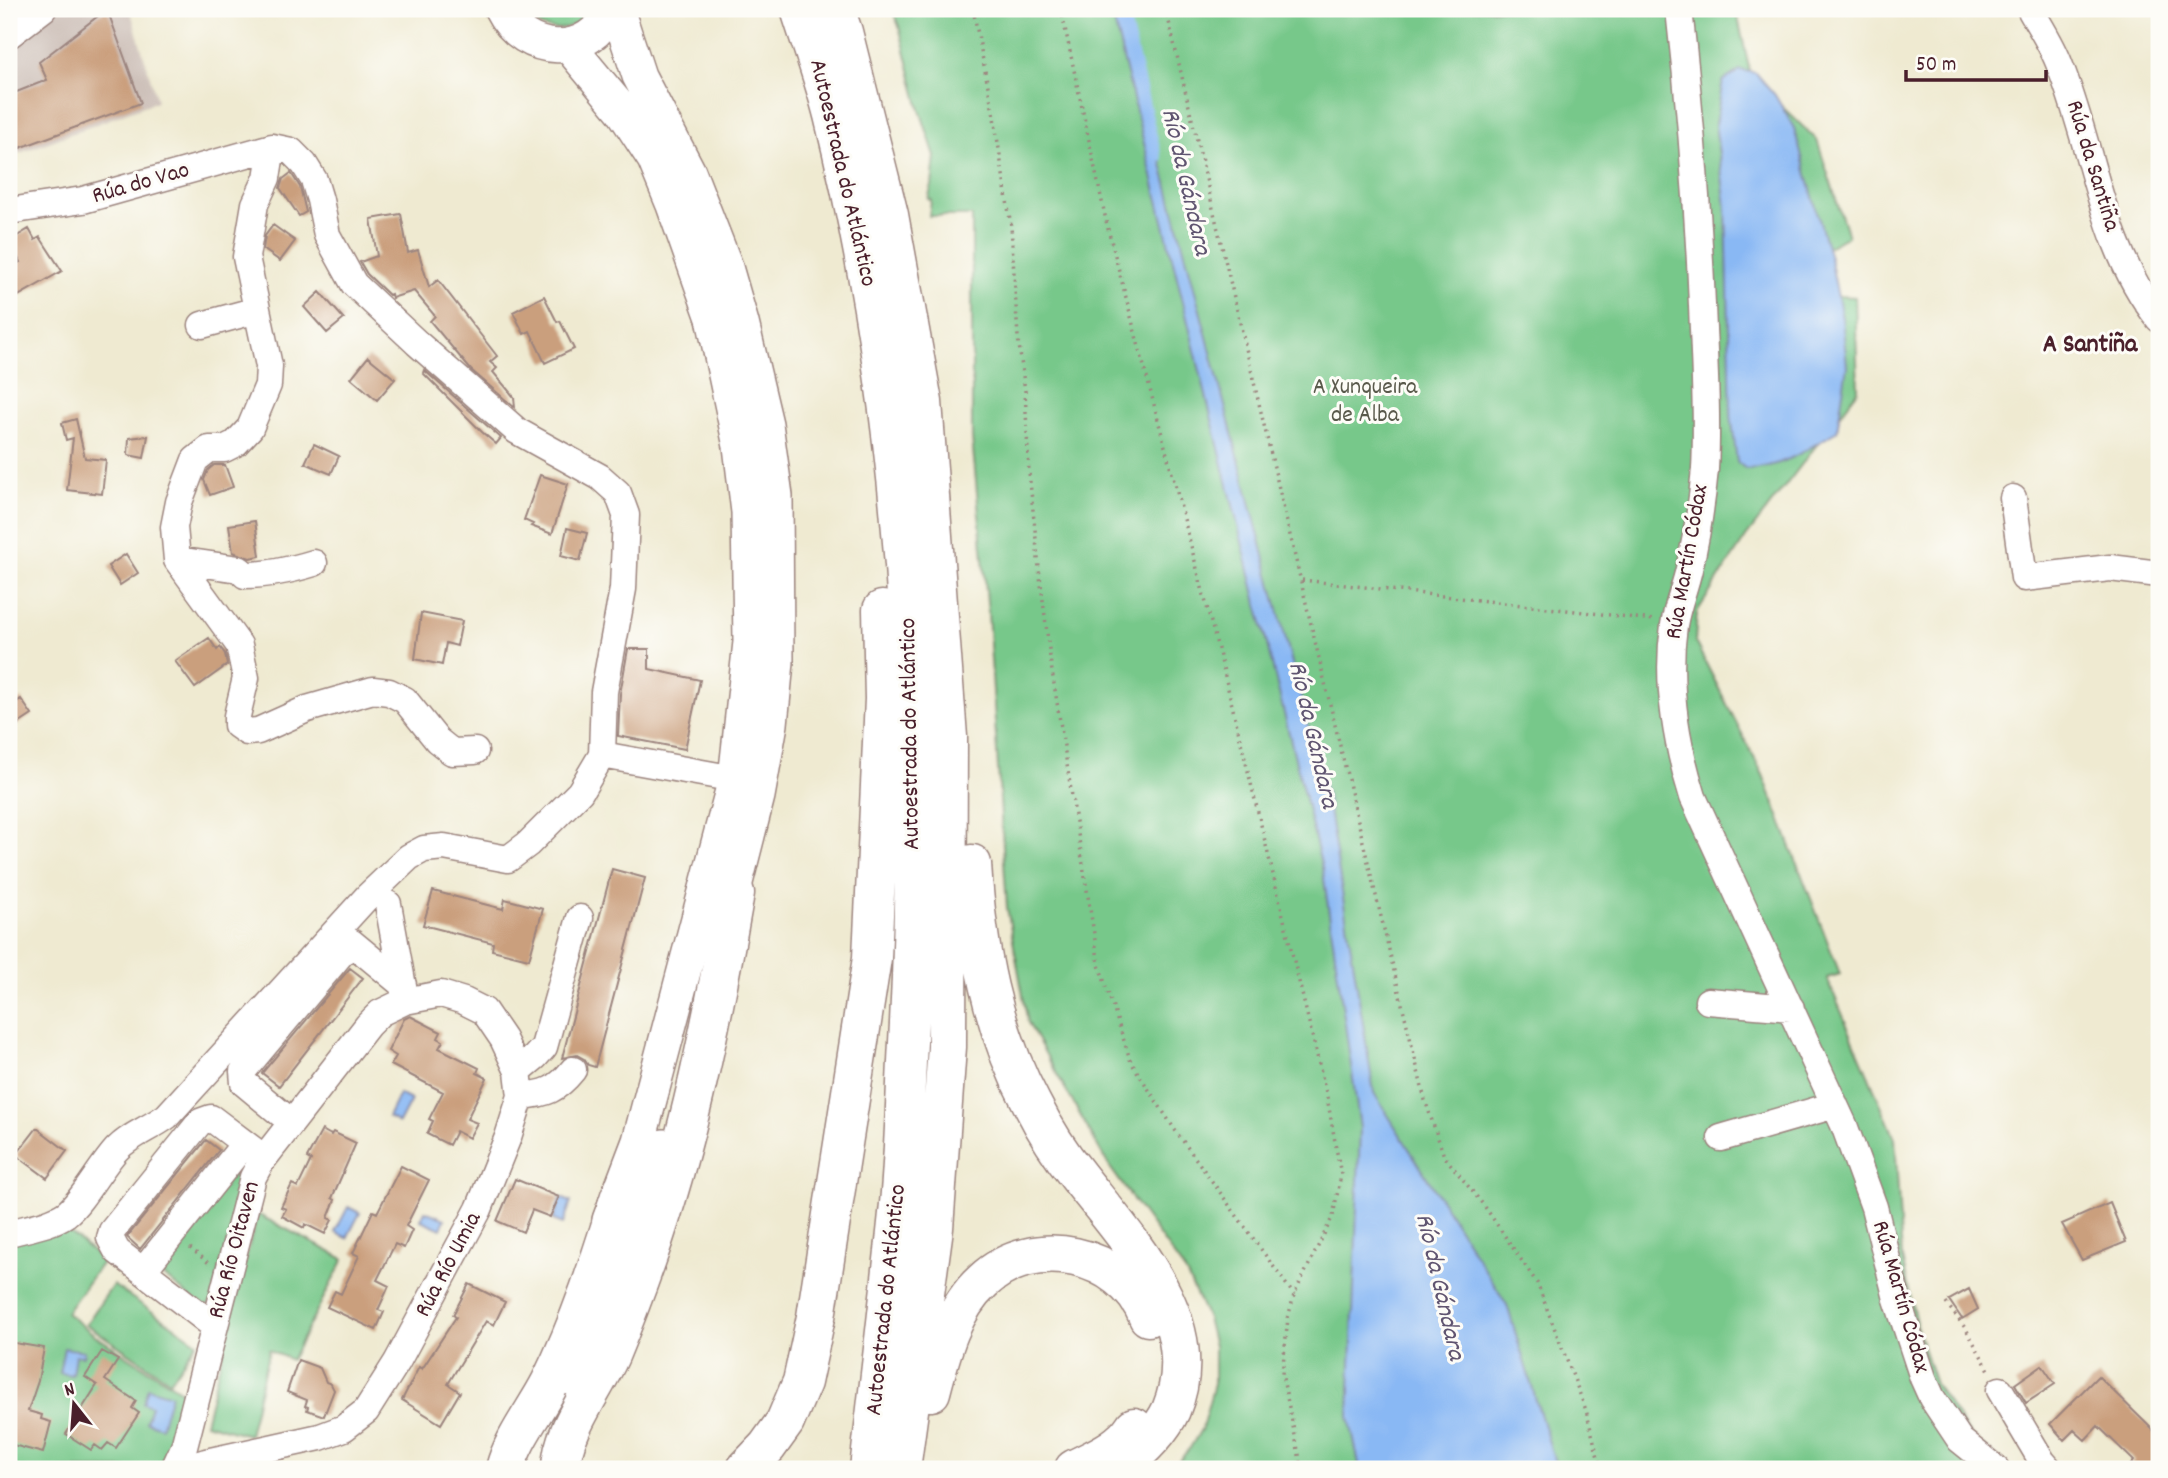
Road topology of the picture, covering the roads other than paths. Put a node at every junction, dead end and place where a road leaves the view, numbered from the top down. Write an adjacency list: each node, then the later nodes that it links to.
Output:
1 (43, 9): 9 (street)
2 (611, 9): 10 (main road)
3 (617, 9): 25 (main road)
4 (800, 9): 13 (highway, Autoestrada do Atlántico)
5 (835, 9): 17 (highway, Autoestrada do Atlántico)
6 (1679, 9): 30 (street, Rúa Martín Códax)
7 (2030, 9): 15 (street, Rúa da Santiña)
8 (499, 12): 10 (main road)
9 (9, 35)
10 (568, 45): 24 (main road)
11 (271, 148): 12 (street, Rúa do Vao); 14 (street); 23 (street)
12 (9, 211)
13 (873, 300): 49 (highway); 50 (highway, Autoestrada do Atlántico)
14 (257, 310): 16 (street); 19 (street)
15 (2159, 319)
16 (202, 325)
17 (923, 402): 51 (highway, Autoestrada do Atlántico); 54 (highway)
18 (2013, 498): 21 (street)
19 (177, 560): 20 (street); 22 (street)
20 (314, 563)
21 (2159, 574)
22 (475, 751)
23 (602, 755): 24 (street); 38 (street)
24 (735, 779): 37 (main road)
25 (735, 893): 47 (main road); 48 (highway)
26 (388, 904): 28 (street)
27 (580, 918): 32 (street)
28 (404, 993): 32 (street); 34 (street, Rúa Río Oitaven); 34 (street)
29 (1708, 1002): 30 (street)
30 (1791, 1008): 33 (street, Rúa Martín Códax)
31 (573, 1070): 32 (street)
32 (519, 1083): 42 (street, Rúa Río Umia)
33 (1835, 1105): 35 (street); 55 (street, Rúa Martín Códax)
34 (291, 1122): 36 (street, Rúa Río Oitaven)
35 (1721, 1138)
36 (254, 1151): 39 (street); 39 (street); 40 (street, Rúa Río Oitaven)
37 (620, 1196): 45 (main road); 46 (highway)
38 (9, 1233)
39 (143, 1271): 40 (street)
40 (214, 1326): 43 (street, Rúa Río Oitaven)
41 (2000, 1390): 56 (street)
42 (281, 1458): 44 (street, Rúa Río Umia)
43 (174, 1469)
44 (184, 1469)
45 (492, 1469)
46 (505, 1469)
47 (521, 1469)
48 (561, 1469)
49 (746, 1469)
50 (869, 1469)
51 (901, 1469)
52 (918, 1469): 53 (highway)
53 (1074, 1469)
54 (1118, 1469)
55 (1996, 1469)
56 (2049, 1469)

